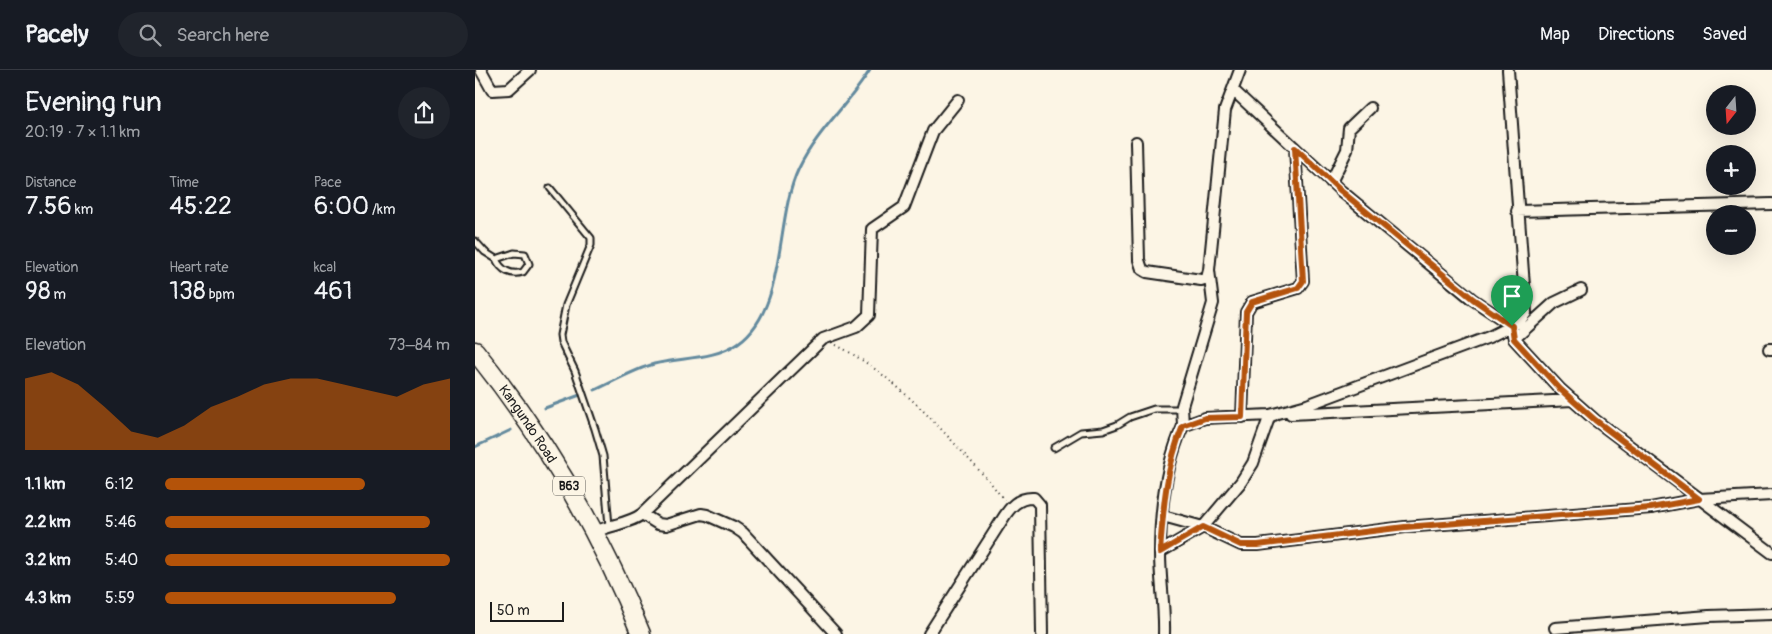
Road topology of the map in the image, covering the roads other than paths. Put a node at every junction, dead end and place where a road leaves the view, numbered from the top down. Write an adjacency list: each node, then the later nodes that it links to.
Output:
1 (481, 70): 2 (street)
2 (529, 70)
3 (1240, 70): 5 (street)
4 (1508, 70): 13 (street)
5 (1233, 90): 9 (street); 16 (street)
6 (957, 100): 29 (street)
7 (1370, 108): 10 (street)
8 (1136, 142): 16 (street)
9 (1295, 148): 10 (street); 24 (street)
10 (1331, 182): 18 (street)
11 (551, 188): 32 (lane)
12 (1772, 204): 13 (street)
13 (1517, 211): 18 (street)
14 (475, 241): 15 (lane)
15 (496, 259): 15 (lane)
16 (1209, 270): 22 (street)
17 (1581, 290): 19 (street)
18 (1512, 326): 19 (street); 23 (street)
19 (1514, 339): 21 (street)
20 (475, 351): 32 (highway, Kangundo Road / B63)
21 (1573, 400): 23 (street); 28 (street)
22 (1182, 409): 25 (street); 26 (lane)
23 (1270, 415): 24 (street); 31 (street)
24 (1242, 417): 25 (street)
25 (1183, 426): 30 (street)
26 (1054, 448)
27 (1772, 495): 28 (street)
28 (1699, 499): 31 (street); 34 (street)
29 (642, 514): 32 (street); 38 (street)
30 (1163, 516): 31 (street); 33 (street)
31 (1203, 527): 33 (street)
32 (602, 529): 37 (highway, Kangundo Road / B63)
33 (1160, 552): 41 (street)
34 (1772, 553)
35 (1772, 614): 36 (street)
36 (1555, 628)
37 (641, 634)
38 (837, 634)
39 (929, 634): 40 (street)
40 (1041, 634)
41 (1164, 634)

